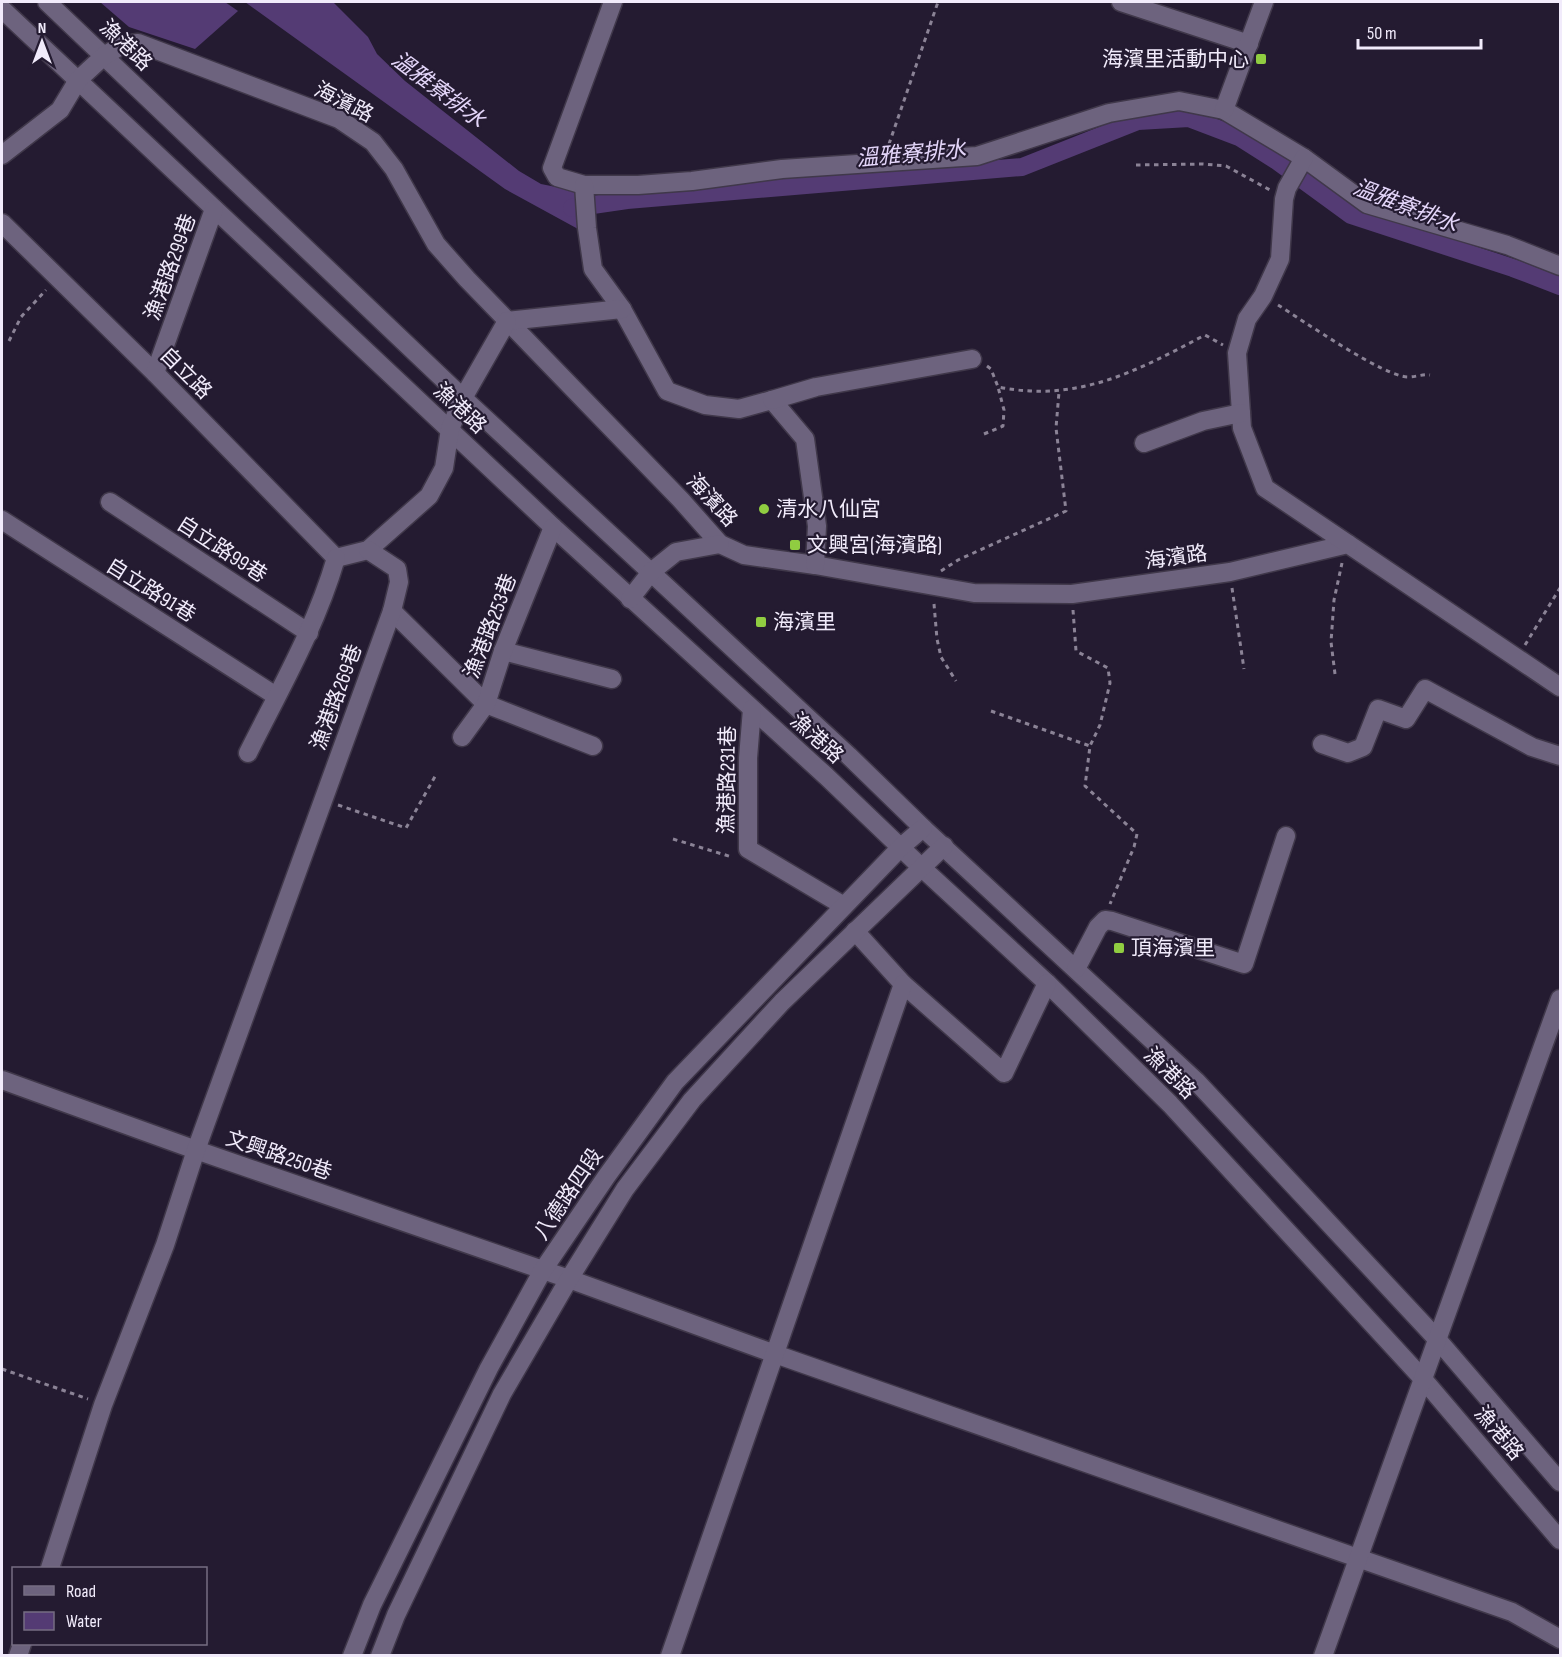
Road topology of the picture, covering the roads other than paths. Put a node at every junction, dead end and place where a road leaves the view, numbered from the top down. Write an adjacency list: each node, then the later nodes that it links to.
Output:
1 (47, 2): 7 (street, 漁港路)
2 (613, 2): 12 (street)
3 (1121, 2): 6 (street)
4 (1264, 2): 6 (street)
5 (2, 9): 8 (street, 漁港路)
6 (1249, 44): 9 (street)
7 (104, 56): 8 (street, 海濱路); 17 (street, 海濱路); 20 (street, 漁港路)
8 (78, 80): 10 (street, 海濱路); 13 (street, 漁港路)
9 (1224, 110): 11 (street); 12 (street)
10 (2, 155)
11 (1301, 162): 15 (street); 22 (street)
12 (584, 185): 16 (street)
13 (214, 209): 19 (street, 漁港路299巷); 23 (street, 漁港路)
14 (2, 223): 19 (street, 自立路)
15 (1560, 266)
16 (622, 309): 17 (street); 21 (street)
17 (507, 321): 20 (street); 28 (street, 海濱路)
18 (972, 359): 21 (street)
19 (156, 374): 31 (street, 自立路)
20 (463, 398): 23 (street); 33 (street, 漁港路)
21 (771, 400): 32 (street)
22 (1241, 413): 24 (street); 29 (street)
23 (450, 429): 27 (street, 漁港路); 30 (street)
24 (1144, 443)
25 (110, 502): 36 (street, 自立路99巷)
26 (2, 520): 40 (street, 自立路91巷)
27 (553, 527): 34 (street, 漁港路); 37 (street, 漁港路253巷)
28 (720, 544): 32 (street, 海濱路); 33 (street)
29 (1348, 544): 32 (street, 海濱路); 39 (street)
30 (368, 550): 31 (street); 35 (street, 漁港路269巷)
31 (336, 558): 36 (street)
32 (815, 565)
33 (651, 572): 34 (street); 48 (street, 漁港路)
34 (630, 599): 42 (street, 漁港路)
35 (392, 611): 41 (street); 60 (street, 漁港路269巷)
36 (309, 633): 40 (street)
37 (503, 651): 38 (street); 41 (street, 漁港路253巷)
38 (612, 679)
39 (1560, 687)
40 (276, 696): 46 (street)
41 (486, 704): 43 (street, 漁港路253巷); 45 (street)
42 (752, 709): 51 (street, 漁港路); 53 (street, 漁港路231巷)
43 (462, 737)
44 (1322, 744): 47 (street)
45 (593, 746)
46 (248, 753)
47 (1560, 756)
48 (923, 828): 50 (street, 漁港路); 51 (street, 八德路四段)
49 (1286, 836): 55 (street)
50 (944, 846): 52 (street); 55 (street, 漁港路)
51 (901, 847): 52 (street, 漁港路); 53 (street, 八德路四段)
52 (921, 867): 54 (street); 56 (street, 漁港路)
53 (844, 906): 61 (street, 八德路四段)
54 (855, 931): 57 (street); 62 (street)
55 (1076, 969): 65 (street, 漁港路)
56 (1047, 983): 57 (street); 67 (street, 漁港路)
57 (903, 984): 66 (street)
58 (1560, 999): 65 (street)
59 (2, 1080): 60 (street, 文興路250巷)
60 (196, 1150): 63 (street, 文興路250巷); 71 (street, 漁港路269巷)
61 (581, 1213): 62 (street); 63 (street, 八德路四段)
62 (603, 1225): 64 (street)
63 (543, 1270): 64 (street, 文興路250巷); 72 (street, 八德路四段)
64 (569, 1279): 66 (street, 文興路250巷); 73 (street)
65 (1437, 1339): 67 (street); 68 (street, 漁港路)
66 (775, 1354): 70 (street, 文興路250巷); 77 (street)
67 (1423, 1379): 69 (street, 漁港路); 70 (street)
68 (1560, 1482)
69 (1560, 1540)
70 (1359, 1560): 74 (street, 文興路250巷); 78 (street)
71 (51, 1567)
72 (372, 1605): 73 (street); 75 (street, 八德路四段)
73 (396, 1615): 76 (street)
74 (1560, 1639)
75 (352, 1656)
76 (380, 1656)
77 (670, 1656)
78 (1323, 1656)

